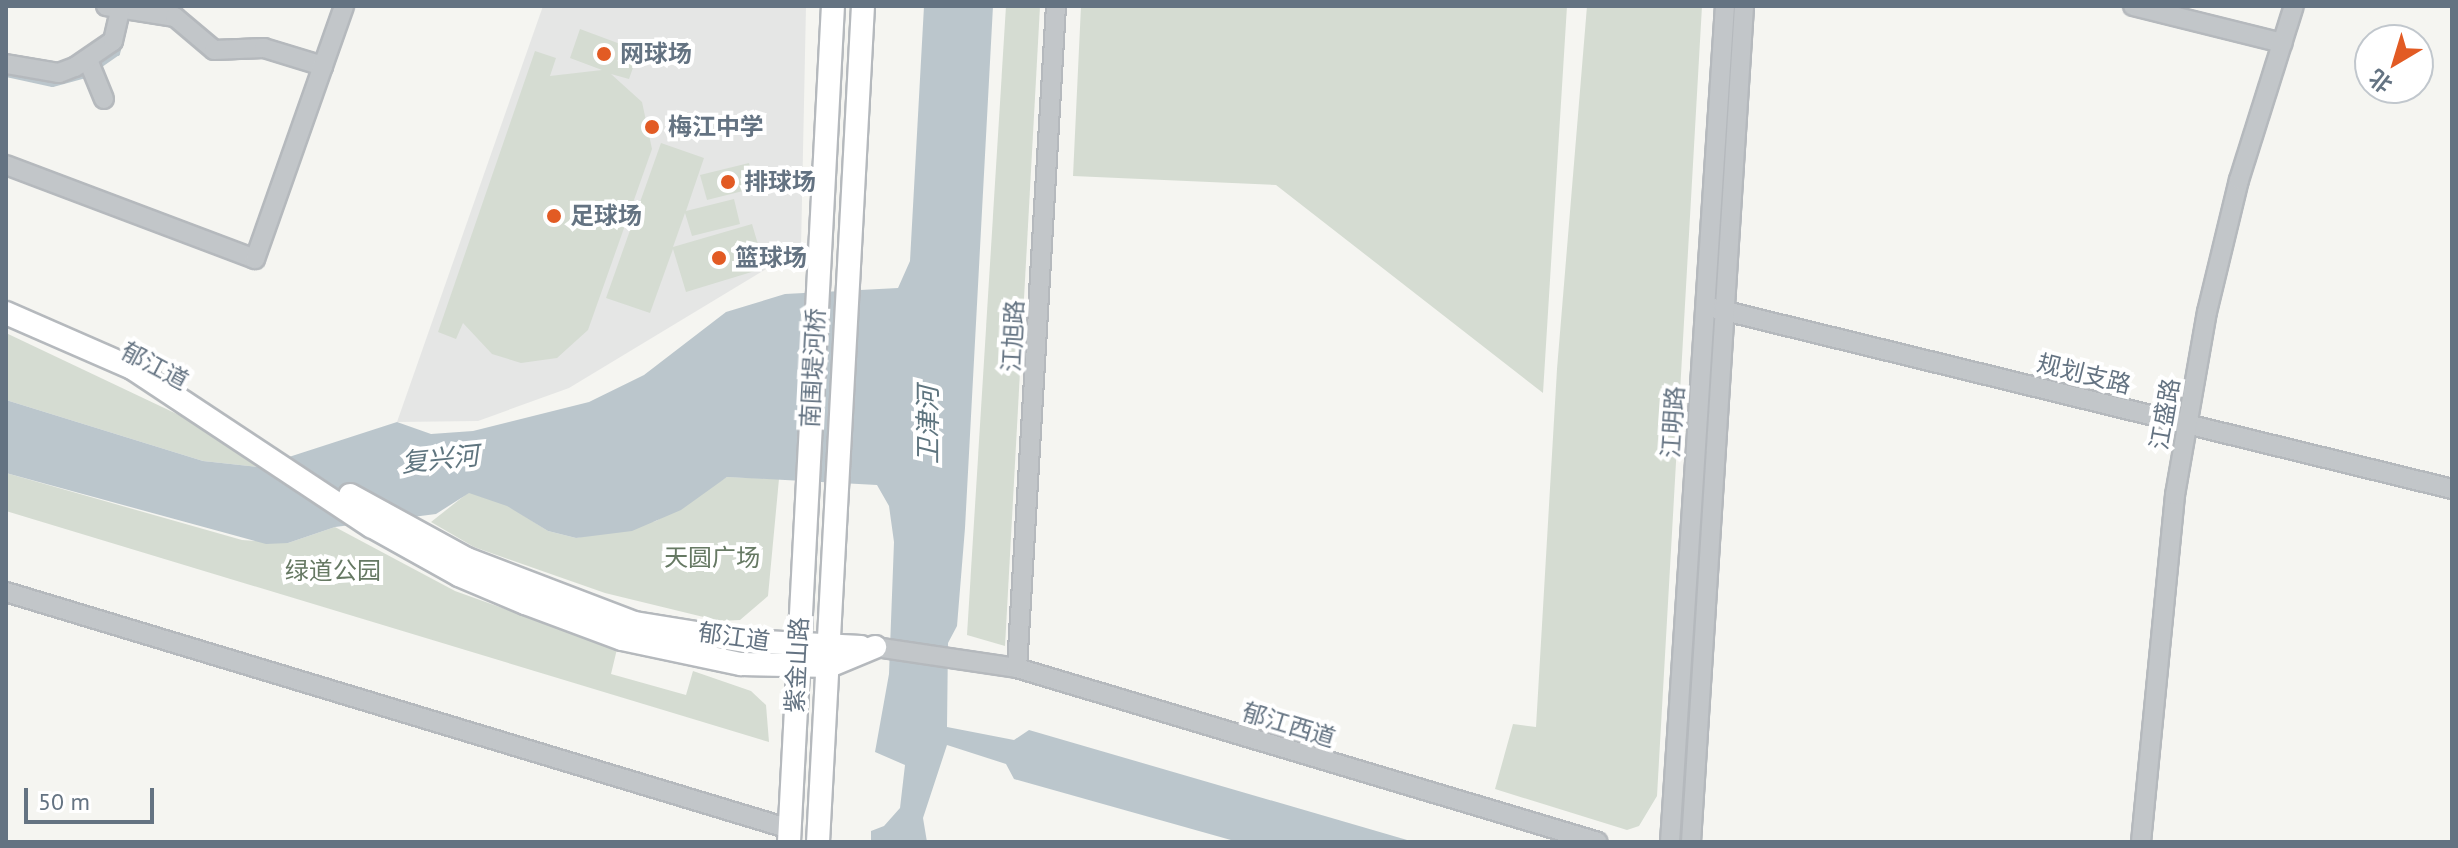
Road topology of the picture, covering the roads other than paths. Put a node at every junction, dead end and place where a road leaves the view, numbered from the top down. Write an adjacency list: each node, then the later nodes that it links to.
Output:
1 (344, 6): 13 (street)
2 (833, 6): 21 (main road, 南围堤河桥)
3 (863, 6): 22 (main road, 南围堤河桥)
4 (1056, 6): 30 (street, 江旭路)
5 (1725, 6): 17 (street, 江明路)
6 (1744, 6): 17 (street, 江明路)
7 (2133, 6): 10 (street)
8 (2294, 6): 10 (street, 江盛路)
9 (121, 9): 11 (street); 13 (street)
10 (2282, 43): 20 (street, 江盛路)
11 (88, 60): 12 (street); 14 (street)
12 (6, 64)
13 (323, 66): 15 (street)
14 (101, 90)
15 (6, 165)
16 (6, 298): 19 (main road, 郁江道)
17 (1713, 308): 20 (street, 规划支路); 34 (street, 江明路); 35 (street, 江明路)
18 (6, 313): 19 (main road, 郁江道)
19 (136, 362): 24 (main road, 郁江道)
20 (2187, 424): 23 (street, 规划支路); 36 (street, 江盛路)
21 (807, 488): 26 (main road, 紫金山路)
22 (837, 489): 28 (main road, 紫金山路)
23 (2452, 489)
24 (463, 567): 26 (main road, 郁江道); 29 (main road, 郁江道)
25 (6, 592): 31 (street)
26 (798, 644): 28 (main road, 郁江道); 29 (main road, 紫金山路)
27 (882, 648): 28 (main road, 郁江道); 30 (street, 郁江西道)
28 (829, 656): 29 (main road, 郁江道); 32 (main road, 紫金山路)
29 (796, 667): 31 (main road, 紫金山路)
30 (1017, 668): 33 (street, 郁江西道)
31 (789, 836)
32 (818, 842)
33 (1598, 842)
34 (1670, 842)
35 (1691, 842)
36 (2141, 842)

